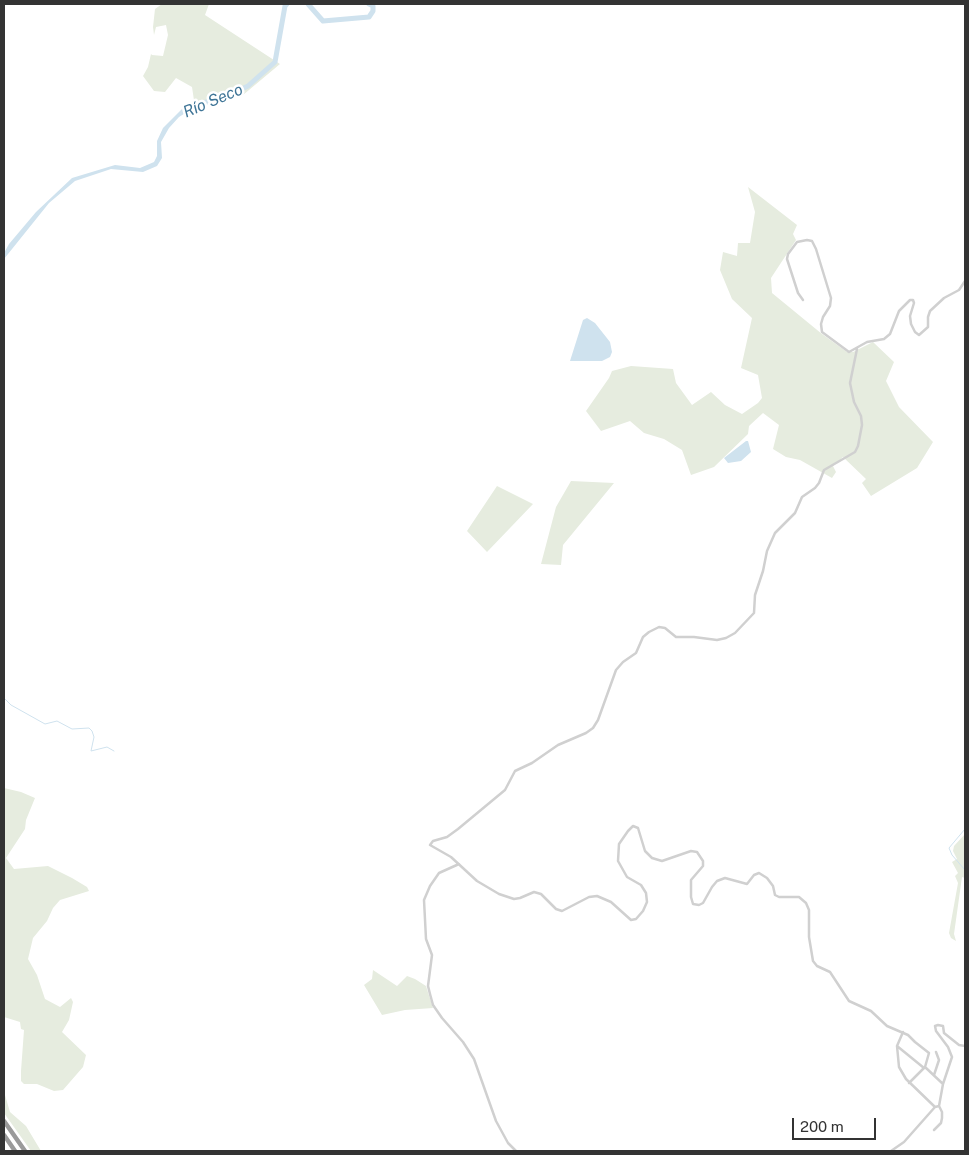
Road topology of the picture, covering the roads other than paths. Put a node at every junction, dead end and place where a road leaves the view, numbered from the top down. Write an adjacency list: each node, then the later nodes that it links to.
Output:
1 (965, 281): 3 (street)
2 (803, 300): 3 (street)
3 (857, 349): 4 (street)
4 (459, 864): 5 (street); 20 (street)
5 (903, 1032): 6 (street); 9 (street)
6 (897, 1046): 9 (street); 11 (street)
7 (965, 1046): 12 (street)
8 (936, 1052): 10 (street)
9 (924, 1068): 10 (street); 11 (street)
10 (934, 1076): 12 (street)
11 (909, 1082): 14 (street)
12 (943, 1084): 13 (street)
13 (939, 1106): 14 (street); 16 (street)
14 (934, 1107): 21 (street)
15 (4, 1121): 19 (highway)
16 (934, 1130)
17 (4, 1135): 18 (highway)
18 (15, 1151)
19 (25, 1151)
20 (516, 1151)
21 (891, 1151)

